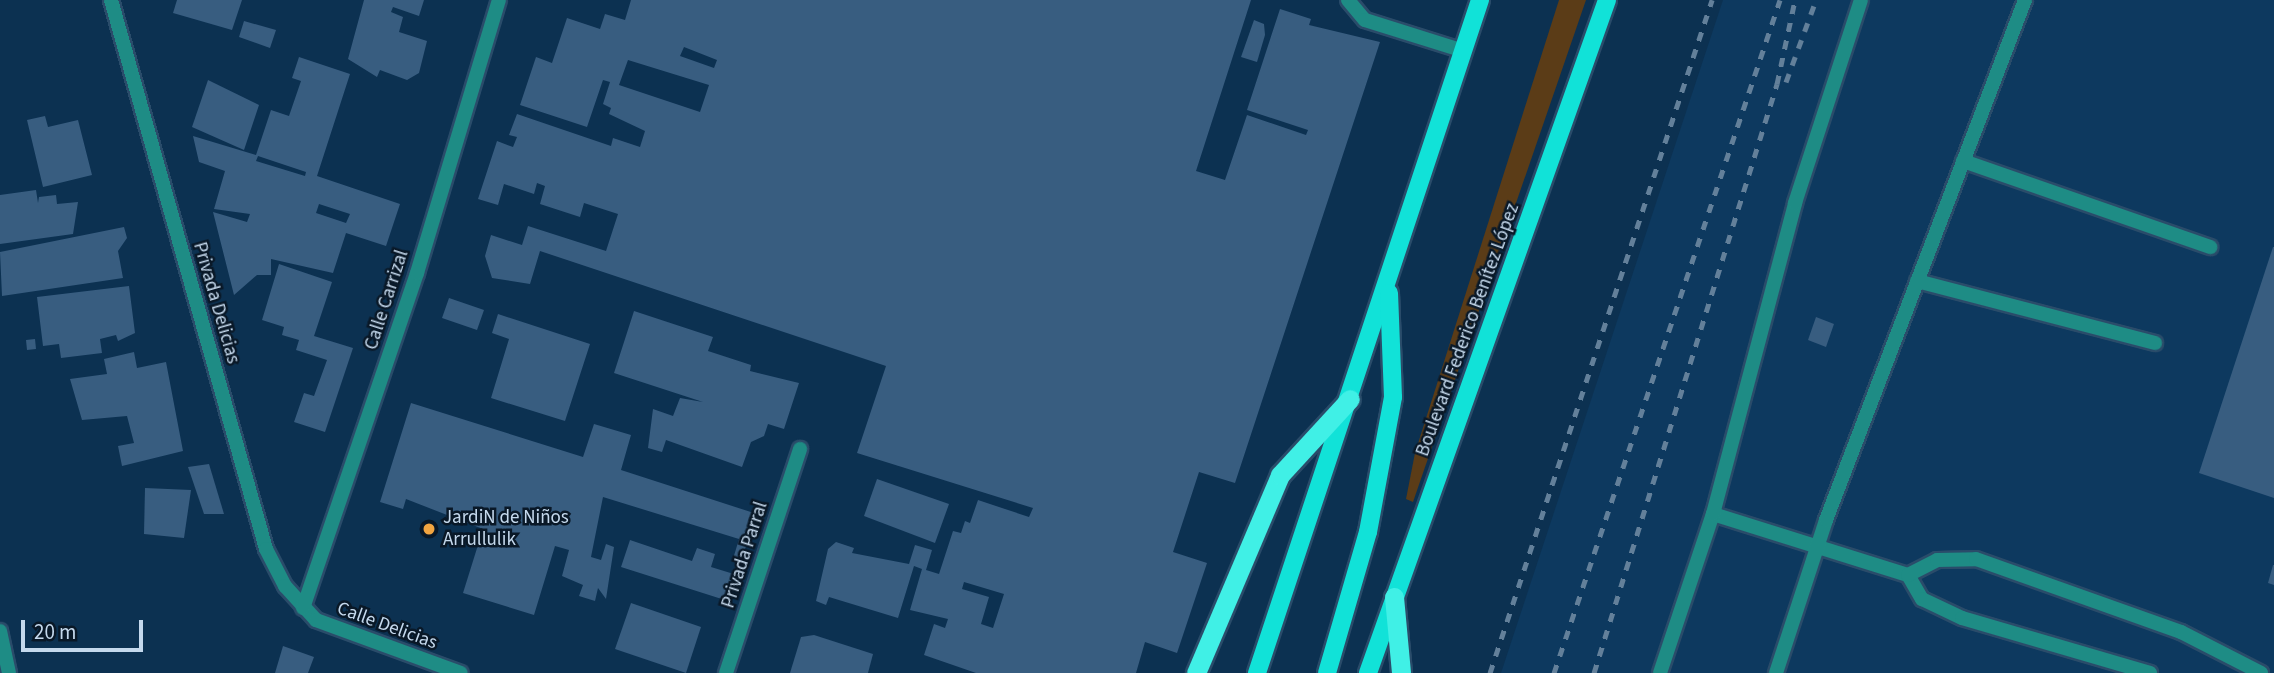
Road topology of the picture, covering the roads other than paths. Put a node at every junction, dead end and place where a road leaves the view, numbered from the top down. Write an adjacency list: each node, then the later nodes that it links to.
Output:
1 (111, 0): 20 (street, Privada Delicias)
2 (499, 0): 20 (street, Calle Carrizal)
3 (1348, 0): 8 (street)
4 (1480, 0): 8 (main road)
5 (1607, 0): 19 (main road, Boulevard Federico Benítez López)
6 (1861, 0): 16 (street)
7 (2025, 0): 9 (street)
8 (1464, 51): 12 (main road)
9 (1963, 161): 10 (street); 11 (street)
10 (2210, 247)
11 (1917, 281): 13 (street); 17 (street)
12 (1389, 286): 14 (main road); 27 (main road)
13 (2155, 343)
14 (1350, 399): 25 (highway); 26 (main road)
15 (800, 449): 24 (street, Privada Parral)
16 (1713, 514): 17 (street); 30 (street)
17 (1816, 547): 18 (street); 31 (street)
18 (1908, 575): 32 (street); 33 (street)
19 (1394, 597): 28 (main road, Boulevard Federico Benítez López); 29 (highway)
20 (303, 608): 23 (street, Calle Delicias)
21 (0, 631): 22 (street)
22 (9, 673)
23 (461, 673)
24 (726, 673)
25 (1196, 673)
26 (1257, 673)
27 (1328, 673)
28 (1368, 673)
29 (1401, 673)
30 (1660, 673)
31 (1776, 673)
32 (2150, 673)
33 (2261, 673)

